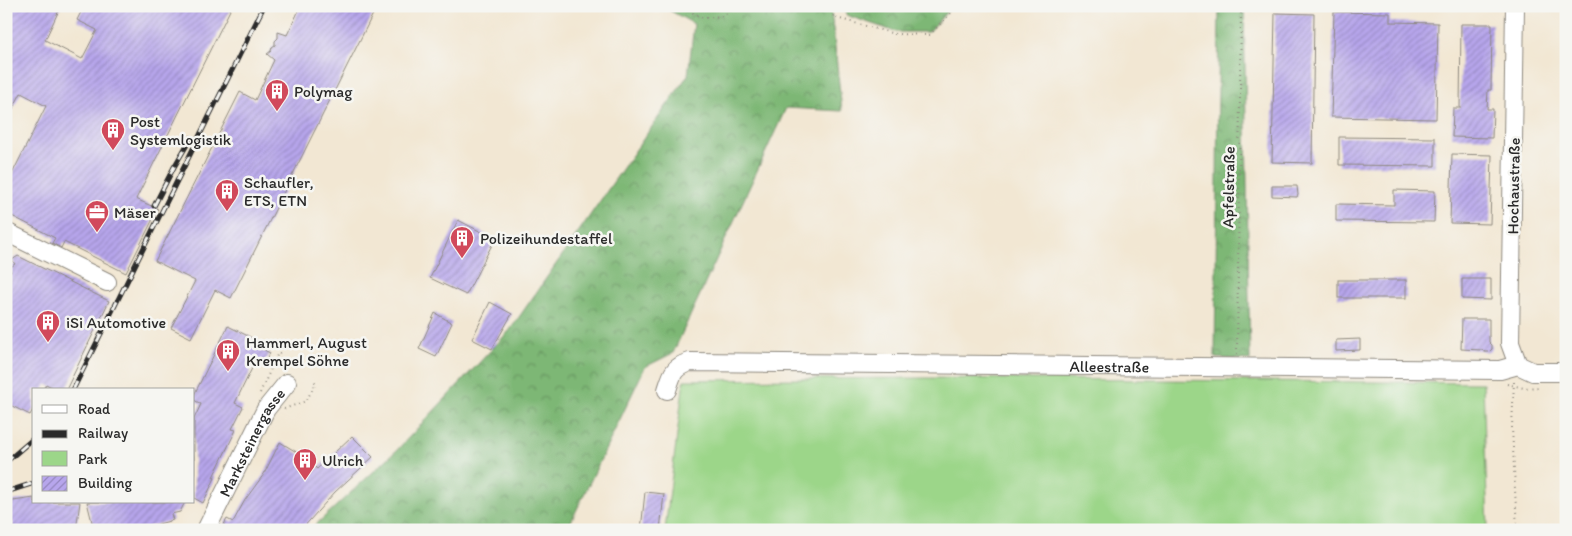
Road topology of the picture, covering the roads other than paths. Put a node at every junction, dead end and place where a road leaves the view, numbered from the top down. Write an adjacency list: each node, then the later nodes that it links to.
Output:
1 (1515, 6): 4 (street, Hochaustraße)
2 (6, 232): 3 (street)
3 (107, 282)
4 (1518, 365): 5 (street, Alleestraße); 7 (street, Alleestraße)
5 (1566, 372)
6 (287, 383): 8 (street, Marksteinergasse)
7 (667, 390)
8 (206, 530)

